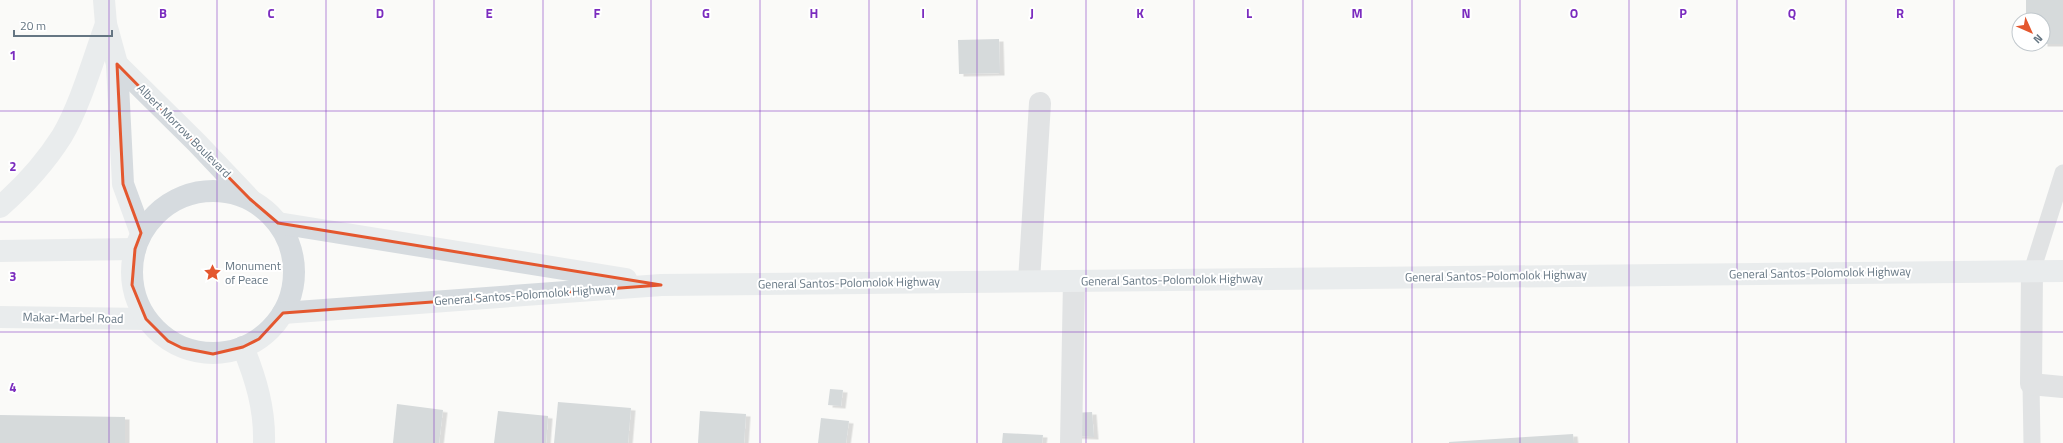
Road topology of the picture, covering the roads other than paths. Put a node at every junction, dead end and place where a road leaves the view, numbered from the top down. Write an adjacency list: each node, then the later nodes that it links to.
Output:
1 (104, 0): 2 (main road, Albert Morrow Boulevard)
2 (106, 24): 3 (main road, Albert Morrow Boulevard); 7 (main road)
3 (117, 64): 6 (main road, Albert Morrow Boulevard); 9 (main road, Albert Morrow Boulevard)
4 (1040, 103): 13 (street)
5 (2063, 173): 11 (lane)
6 (250, 199): 8 (main road); 9 (main road)
7 (0, 207)
8 (278, 222): 15 (main road); 16 (main road)
9 (138, 241): 10 (main road); 18 (main road)
10 (0, 251)
11 (2032, 271): 12 (main road, General Santos-Polomolok Highway); 14 (main road, General Santos-Polomolok Highway); 20 (street)
12 (2063, 271)
13 (1029, 281): 14 (main road, General Santos-Polomolok Highway); 15 (main road, General Santos-Polomolok Highway)
14 (1074, 281): 23 (street)
15 (660, 285): 16 (main road, General Santos-Polomolok Highway)
16 (283, 313): 19 (main road)
17 (0, 317): 18 (main road, Makar-Marbel Road)
18 (146, 319): 19 (main road)
19 (244, 347): 22 (main road)
20 (2031, 384): 21 (street); 24 (lane)
21 (2063, 387)
22 (264, 443)
23 (1071, 443)
24 (2032, 443)

